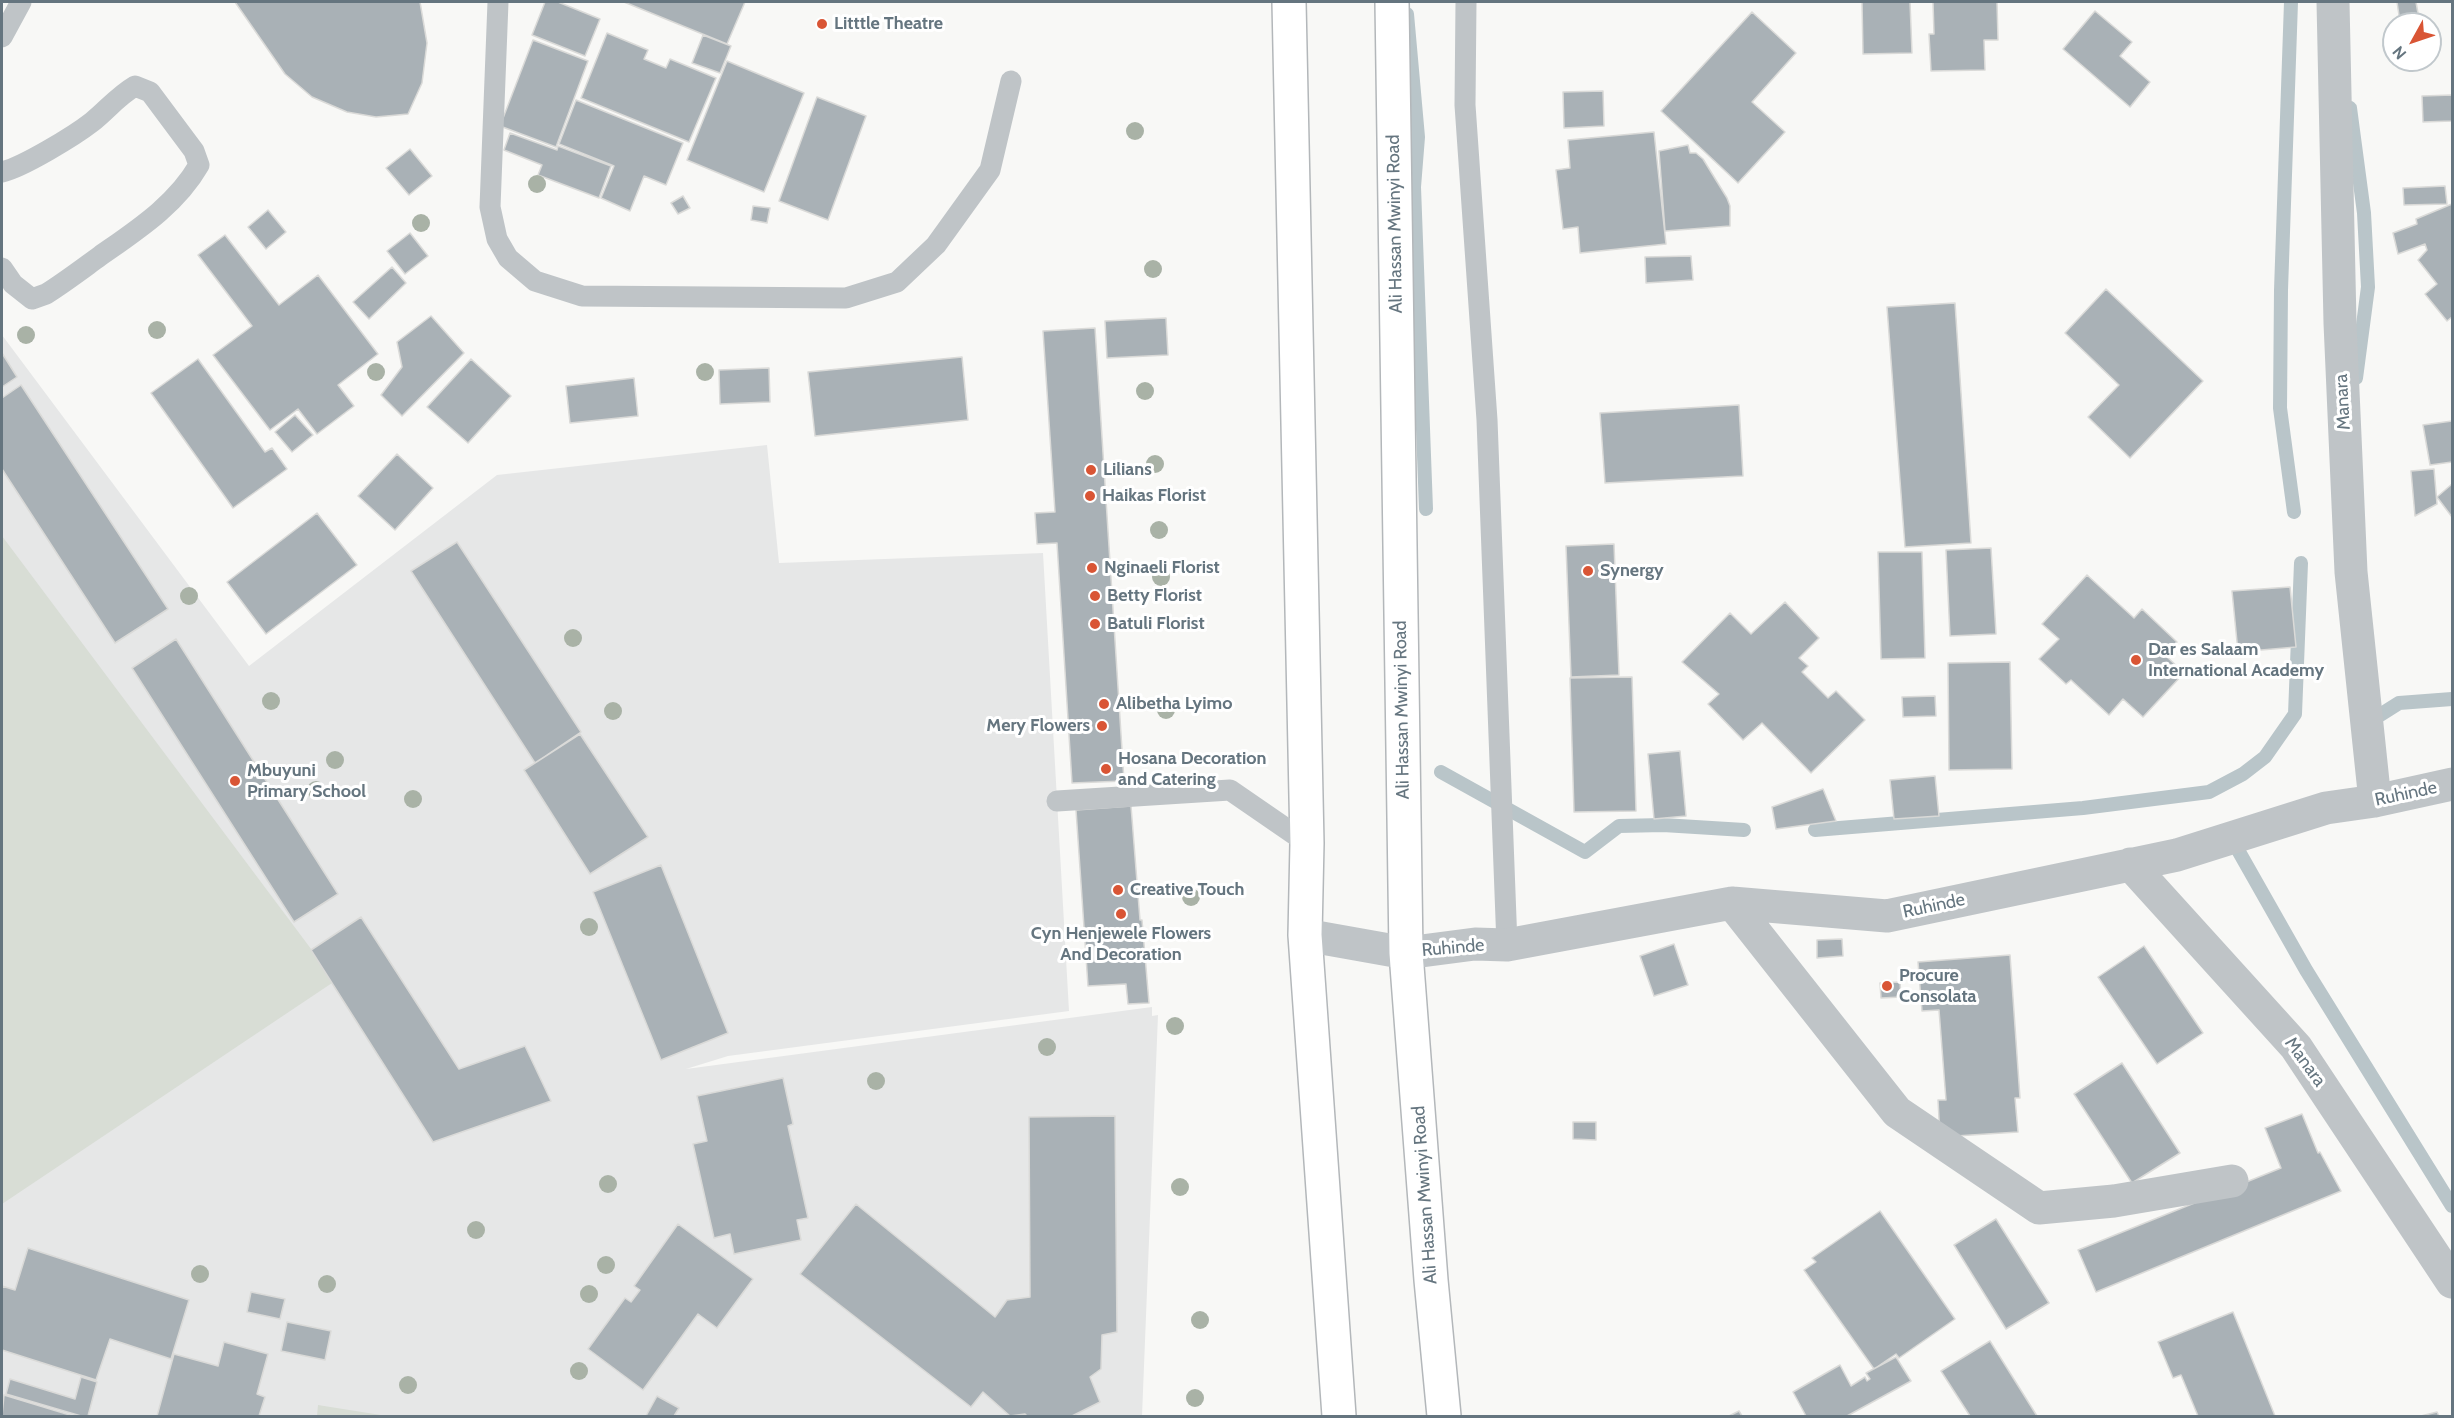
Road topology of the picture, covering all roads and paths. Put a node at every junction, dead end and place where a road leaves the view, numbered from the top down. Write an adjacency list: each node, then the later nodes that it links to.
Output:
1 (21, 2): 7 (lane)
2 (498, 2): 8 (lane)
3 (1289, 2): 14 (highway)
4 (1392, 2): 19 (highway, Ali Hassan Mwinyi Road)
5 (1466, 2): 18 (lane)
6 (2332, 2): 13 (street, Manara)
7 (2, 37)
8 (1011, 81)
9 (2, 172): 10 (lane)
10 (2, 268)
11 (2452, 784): 13 (street, Ruhinde)
12 (1057, 801): 14 (lane)
13 (2375, 801): 15 (street, Ruhinde)
14 (1307, 843): 17 (highway)
15 (2130, 864): 16 (street, Ruhinde); 21 (street, Manara)
16 (1732, 903): 18 (street, Ruhinde); 20 (street)
17 (1305, 935): 19 (street, Ruhinde); 22 (highway)
18 (1507, 945): 19 (street, Ruhinde)
19 (1406, 953): 23 (highway, Ali Hassan Mwinyi Road)
20 (2232, 1180)
21 (2452, 1282)
22 (1339, 1416)
23 (1444, 1416)

